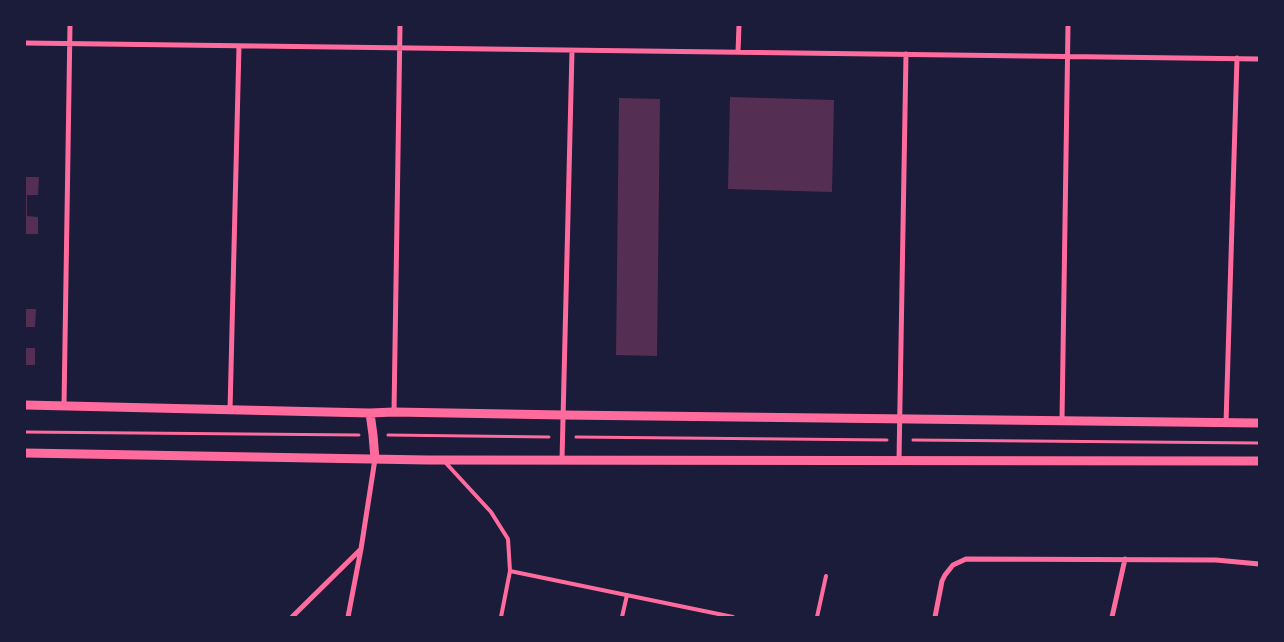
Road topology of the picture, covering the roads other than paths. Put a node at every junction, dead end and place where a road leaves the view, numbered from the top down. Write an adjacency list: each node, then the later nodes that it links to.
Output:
1 (70, 25): 6 (street)
2 (400, 25): 8 (street)
3 (739, 25): 10 (street)
4 (1068, 25): 12 (street)
5 (25, 43): 6 (street)
6 (70, 44): 7 (street); 16 (street)
7 (239, 46): 8 (street); 17 (street)
8 (399, 48): 9 (street); 18 (street)
9 (572, 51): 10 (street); 20 (street)
10 (738, 52): 11 (street)
11 (906, 54): 12 (street); 21 (street)
12 (1067, 56): 13 (street); 22 (street)
13 (1237, 58): 14 (street); 24 (street)
14 (1259, 59)
15 (25, 404): 16 (street)
16 (64, 405): 17 (street)
17 (230, 410): 19 (street)
18 (394, 412): 19 (street); 20 (street)
19 (370, 414): 26 (street)
20 (564, 415): 21 (street); 28 (street)
21 (899, 419): 22 (street); 29 (street)
22 (1062, 420): 24 (street)
23 (1259, 423): 24 (street)
24 (1226, 424)
25 (25, 453): 26 (street)
26 (375, 459): 27 (street); 31 (street)
27 (442, 460): 28 (street); 34 (lane)
28 (562, 460): 29 (street)
29 (899, 460): 30 (street)
30 (1259, 461)
31 (361, 549): 37 (street); 38 (street)
32 (1124, 559): 33 (street); 43 (street); 44 (street)
33 (1259, 564)
34 (510, 571): 36 (lane); 39 (lane)
35 (826, 576): 42 (lane)
36 (627, 595): 40 (lane); 41 (lane)
37 (292, 617)
38 (348, 617)
39 (501, 617)
40 (622, 617)
41 (733, 617)
42 (818, 617)
43 (936, 617)
44 (1112, 617)

